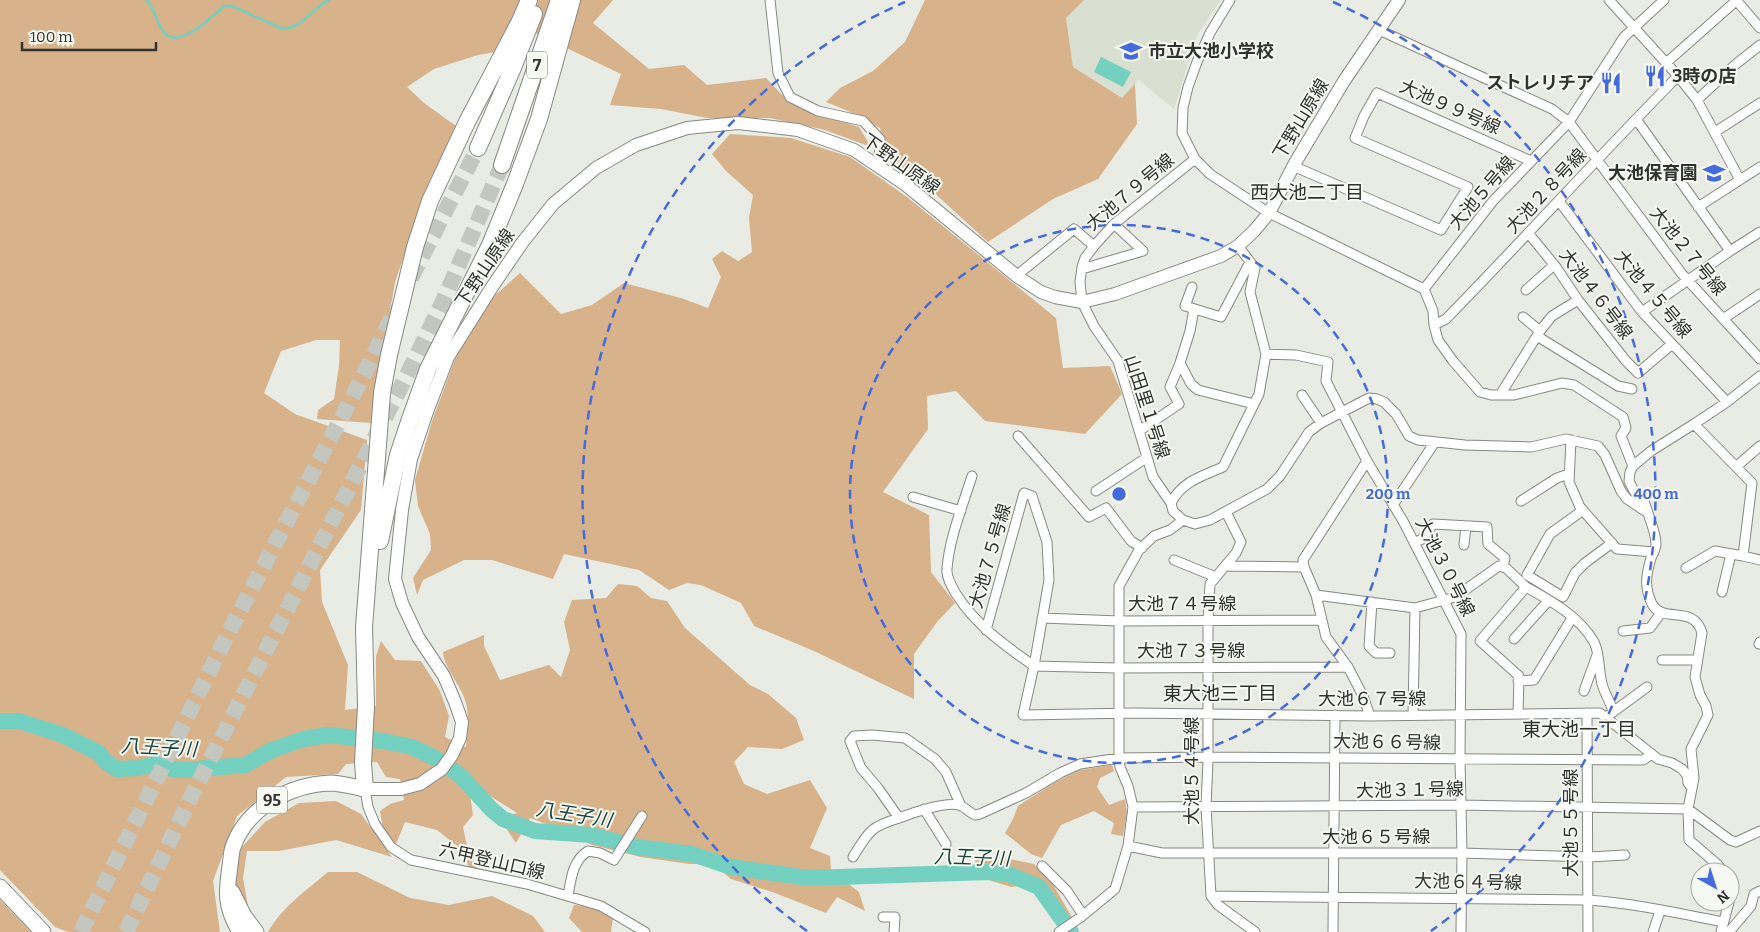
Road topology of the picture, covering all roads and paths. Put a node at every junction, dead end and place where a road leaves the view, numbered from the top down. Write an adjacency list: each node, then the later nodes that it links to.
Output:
1 (529, 0): 119 (highway)
2 (539, 0): 22 (highway, 7)
3 (559, 0): 26 (highway, 7)
4 (572, 0): 119 (highway)
5 (770, 0): 28 (street)
6 (1230, 0): 23 (street)
7 (1399, 0): 13 (street, 下野山原線)
8 (1609, 0): 11 (street)
9 (1664, 0): 11 (street, 大池５号線)
10 (1736, 0): 12 (street); 15 (street)
11 (1634, 28): 15 (street); 20 (street, 大池５号線)
12 (1760, 28)
13 (1378, 30): 20 (street, 大池２７号線); 27 (street, 下野山原線)
14 (1760, 45): 17 (street)
15 (1666, 63): 16 (street)
16 (1678, 76): 17 (street); 19 (street, 大池２８号線)
17 (1697, 100): 21 (street)
18 (1760, 103): 21 (street)
19 (1636, 119): 24 (street, 大池２８号線); 32 (street)
20 (1569, 122): 24 (street, 大池２７号線); 25 (street, 大池５号線)
21 (1715, 132): 30 (street)
22 (478, 148)
23 (1195, 159): 33 (street); 34 (street, 大池７９号線)
24 (1597, 160): 31 (street, 大池２８号線); 44 (street, 大池２７号線)
25 (1531, 161): 27 (street, 大池９９号線); 46 (street, 大池５号線)
26 (502, 165)
27 (1293, 166): 33 (street, 下野山原線)
28 (879, 167): 43 (street, 下野山原線); 153 (street, 下野山原線)
29 (1760, 167): 30 (street)
30 (1740, 180): 32 (street)
31 (1559, 201): 36 (street, 大池２８号線); 52 (street, 大池４５号線)
32 (1698, 207): 39 (street)
33 (1269, 213): 38 (street, 下野山原線); 46 (street)
34 (1114, 224): 37 (street, 大池７９号線); 42 (street)
35 (1760, 232): 39 (street)
36 (1529, 234): 41 (street, 大池４６号線); 55 (street, 大池２８号線)
37 (1094, 246): 42 (street); 43 (street, 大池７９号線)
38 (1238, 246): 40 (street); 50 (street, 下野山原線)
39 (1730, 251): 44 (street)
40 (1250, 262): 51 (street); 58 (street)
41 (1554, 265): 47 (street); 49 (street, 大池４６号線)
42 (1082, 269): 50 (street)
43 (1016, 276): 50 (street, 下野山原線)
44 (1687, 281): 52 (street); 54 (street, 大池２７号線)
45 (1192, 287): 51 (street)
46 (1424, 289): 55 (street)
47 (1526, 290)
48 (1760, 294): 54 (street)
49 (1578, 300): 56 (street); 57 (street, 大池４６号線)
50 (1082, 302): 70 (street, 山田里１号線)
51 (1194, 309): 60 (street)
52 (1642, 312): 57 (street, 大池４５号線)
53 (1523, 317): 56 (street)
54 (1723, 319): 59 (street, 大池２７号線)
55 (1434, 325): 64 (street)
56 (1538, 334): 62 (street); 64 (street)
57 (1672, 344): 65 (street, 大池４５号線)
58 (1266, 354): 66 (street); 67 (street, 大池３０号線)
59 (1760, 359)
60 (1180, 363): 66 (street); 70 (street)
61 (1760, 376): 65 (street)
62 (1632, 389)
63 (1302, 395): 68 (street)
64 (1500, 395): 77 (street)
65 (1728, 402): 69 (street)
66 (1254, 404): 84 (street)
67 (1342, 412): 68 (street); 73 (street); 76 (street, 大池３０号線)
68 (1321, 422): 88 (street)
69 (1694, 424): 77 (street); 78 (street)
70 (1139, 431): 75 (street, 山田里１号線)
71 (1018, 436): 95 (street)
72 (1571, 440): 73 (street); 79 (street); 89 (street)
73 (1434, 442): 85 (street)
74 (1760, 446): 78 (street)
75 (1146, 458): 81 (street); 84 (street, 山田里１号線)
76 (1367, 461): 85 (street, 大池３０号線); 102 (street)
77 (1633, 466): 89 (street)
78 (1737, 466): 98 (street)
79 (1569, 474): 83 (street); 86 (street)
80 (972, 476): 87 (street)
81 (1096, 492)
82 (912, 497): 87 (street)
83 (1521, 501)
84 (1171, 503): 90 (street, 山田里１号線)
85 (1393, 505): 92 (street, 大池３０号線)
86 (1583, 510): 93 (street); 93 (street)
87 (962, 511): 120 (street)
88 (1226, 512): 90 (street); 101 (street, 大池５４号線)
89 (1648, 513): 96 (street)
90 (1183, 520): 95 (street)
91 (1466, 526): 92 (street); 94 (street); 103 (street)
92 (1414, 543): 110 (street, 大池３０号線)
93 (1612, 543): 96 (street)
94 (1464, 545)
95 (1142, 548): 118 (street)
96 (1654, 552): 113 (street)
97 (1731, 554): 98 (street); 104 (street); 107 (street)
98 (1743, 556): 100 (street)
99 (1174, 560): 105 (street)
100 (1760, 560)
101 (1226, 566): 102 (street); 105 (street, 大池５４号線)
102 (1304, 567): 108 (street)
103 (1503, 568): 106 (street); 110 (street)
104 (1686, 568)
105 (1216, 577): 116 (street, 大池５４号線)
106 (1526, 587): 109 (street); 124 (street)
107 (1722, 592)
108 (1316, 595): 111 (street); 117 (street)
109 (1550, 600): 115 (street); 123 (street)
110 (1443, 601): 112 (street); 122 (street, 大池３０号線)
111 (1372, 602): 112 (street); 125 (street)
112 (1415, 608): 143 (street)
113 (1661, 613): 121 (street); 128 (street)
114 (1042, 618): 118 (street, 大池７４号線); 120 (street, 大池７５号線); 129 (street, 大池７５号線)
115 (1572, 618): 126 (street); 133 (street)
116 (1208, 620): 117 (street, 大池７４号線); 118 (street, 大池７４号線); 130 (street, 大池５４号線)
117 (1322, 620): 131 (street)
118 (1118, 621): 132 (street)
119 (364, 626): 153 (highway)
120 (986, 630): 129 (street, 大池７５号線)
121 (1623, 631)
122 (1462, 639): 124 (street); 138 (street, 大池３０号線)
123 (1514, 639)
124 (1480, 641): 133 (street)
125 (1390, 653)
126 (1597, 654): 135 (street); 144 (street)
127 (1662, 660): 128 (street)
128 (1697, 660): 152 (street)
129 (1034, 666): 132 (street, 大池７３号線); 140 (street, 大池７５号線)
130 (1208, 667): 131 (street, 大池７３号線); 132 (street, 大池７３号線); 137 (street, 大池５４号線)
131 (1348, 667): 145 (street)
132 (1118, 668): 141 (street)
133 (1518, 681): 139 (street)
134 (1647, 687): 144 (street)
135 (1584, 691)
136 (1587, 713): 139 (street, 大池６７号線); 144 (street, 大池６７号線); 151 (street, 大池５５号線)
137 (1208, 714): 141 (street, 大池６７号線); 142 (street, 大池６７号線); 147 (street, 大池５４号線)
138 (1461, 714): 139 (street, 大池６７号線); 143 (street, 大池６７号線); 150 (street, 大池３０号線)
139 (1518, 714)
140 (1023, 715): 141 (street, 大池６７号線)
141 (1118, 715): 148 (street)
142 (1335, 715): 145 (street, 大池６７号線); 149 (street)
143 (1413, 715): 145 (street, 大池６７号線)
144 (1609, 715): 146 (street, 大池６７号線)
145 (1370, 716)
146 (1652, 754): 151 (street, 大池６６号線); 152 (street, 大池６７号線)
147 (1208, 757): 148 (street, 大池６６号線); 149 (street, 大池６６号線); 156 (street, 大池５４号線)
148 (1119, 758): 155 (street, 大池６６号線); 157 (street)
149 (1334, 758): 150 (street, 大池６６号線); 158 (street)
150 (1460, 759): 151 (street, 大池６６号線); 154 (street, 大池３０号線)
151 (1587, 759): 159 (street, 大池５５号線)
152 (1692, 788): 160 (street)
153 (365, 789): 175 (main road, 95); 178 (street, 六甲登山口線)
154 (1460, 805): 158 (street, 大池３１号線); 159 (street, 大池３１号線); 169 (street, 大池３０号線)
155 (961, 806): 161 (street); 163 (street)
156 (1206, 806): 157 (street, 大池３１号線); 158 (street, 大池３１号線); 167 (street, 大池５４号線)
157 (1133, 807): 166 (street)
158 (1334, 807): 168 (street)
159 (1589, 807): 160 (street, 大池３１号線); 171 (street, 大池５５号線)
160 (1688, 808): 164 (street); 173 (street)
161 (924, 809): 163 (street); 165 (street)
162 (642, 816): 178 (street)
163 (899, 818): 172 (street)
164 (1760, 830)
165 (946, 844)
166 (1128, 846): 167 (street, 大池６５号線); 185 (street)
167 (1209, 852): 168 (street, 大池６５号線); 179 (street, 大池５４号線)
168 (1334, 853): 169 (street, 大池６５号線); 180 (street)
169 (1462, 854): 171 (street, 大池６５号線); 181 (street, 大池３０号線)
170 (1626, 855): 171 (street, 大池６５号線)
171 (1589, 856): 182 (street, 大池５５号線)
172 (853, 857)
173 (1715, 862)
174 (1042, 866): 185 (street)
175 (227, 881): 189 (main road, 95); 190 (main road, 95); 191 (main road)
176 (0, 887): 188 (main road)
177 (1760, 891): 201 (street)
178 (568, 896): 192 (street, 六甲登山口線)
179 (1211, 896): 180 (street, 大池６４号線); 195 (street)
180 (1334, 898): 181 (street, 大池６４号線); 196 (street)
181 (1462, 898): 182 (street, 大池６４号線); 197 (street, 大池３０号線)
182 (1587, 900): 183 (street, 大池６４号線); 198 (street, 大池５５号線)
183 (1660, 911): 187 (street, 大池６４号線); 199 (street)
184 (1726, 912): 187 (street)
185 (1084, 915): 194 (street)
186 (883, 917): 193 (street)
187 (1723, 922): 200 (street)
188 (43, 932)
189 (229, 932)
190 (240, 932)
191 (256, 932)
192 (645, 932)
193 (894, 932)
194 (1060, 932)
195 (1255, 932)
196 (1333, 932)
197 (1461, 932)
198 (1588, 932)
199 (1653, 932)
200 (1721, 932)
201 (1729, 932)

